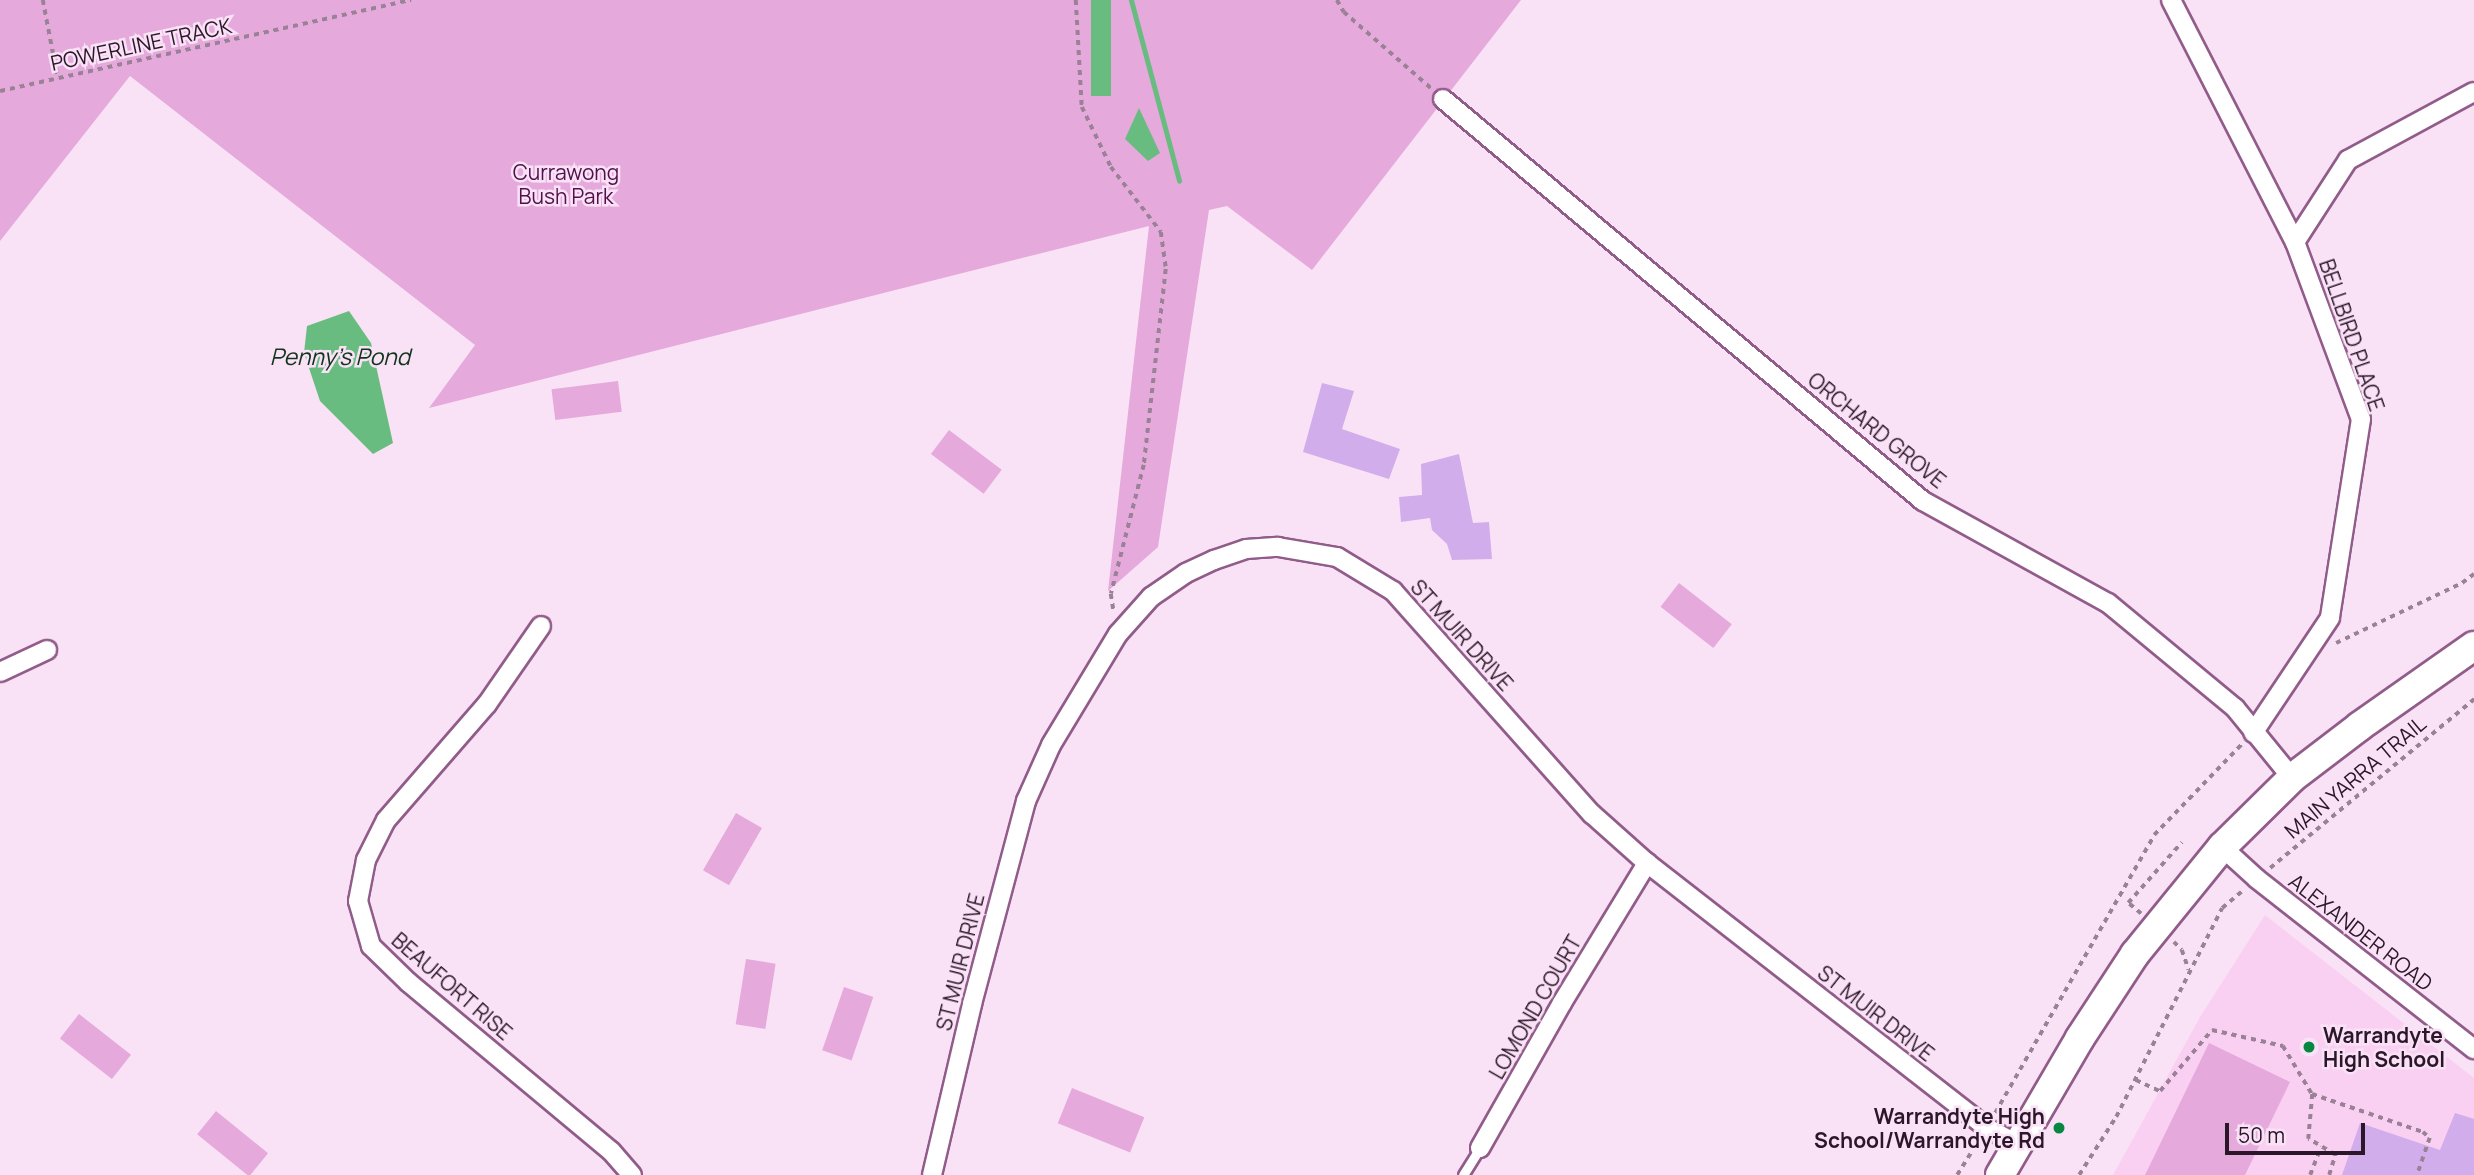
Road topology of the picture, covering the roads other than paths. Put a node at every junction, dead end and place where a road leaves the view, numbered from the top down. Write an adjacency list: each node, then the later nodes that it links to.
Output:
1 (2171, 0): 4 (street, BELLBIRD PLACE)
2 (2474, 92): 4 (street)
3 (1443, 99): 9 (street, ORCHARD GROVE)
4 (2295, 242): 9 (street, BELLBIRD PLACE)
5 (541, 626): 16 (street, BEAUFORT RISE)
6 (2474, 646): 10 (main road)
7 (47, 650): 8 (street)
8 (0, 672)
9 (2253, 733): 10 (street, ORCHARD GROVE)
10 (2292, 778): 11 (main road)
11 (2222, 847): 13 (street, ALEXANDER ROAD); 14 (main road)
12 (1647, 863): 14 (street, ST MUIR DRIVE); 15 (street, LOMOND COURT); 17 (street, ST MUIR DRIVE)
13 (2474, 1049)
14 (2017, 1144): 19 (main road)
15 (1480, 1148): 18 (lane, LOMOND COURT)
16 (632, 1175)
17 (932, 1175)
18 (1463, 1175)
19 (2000, 1175)

